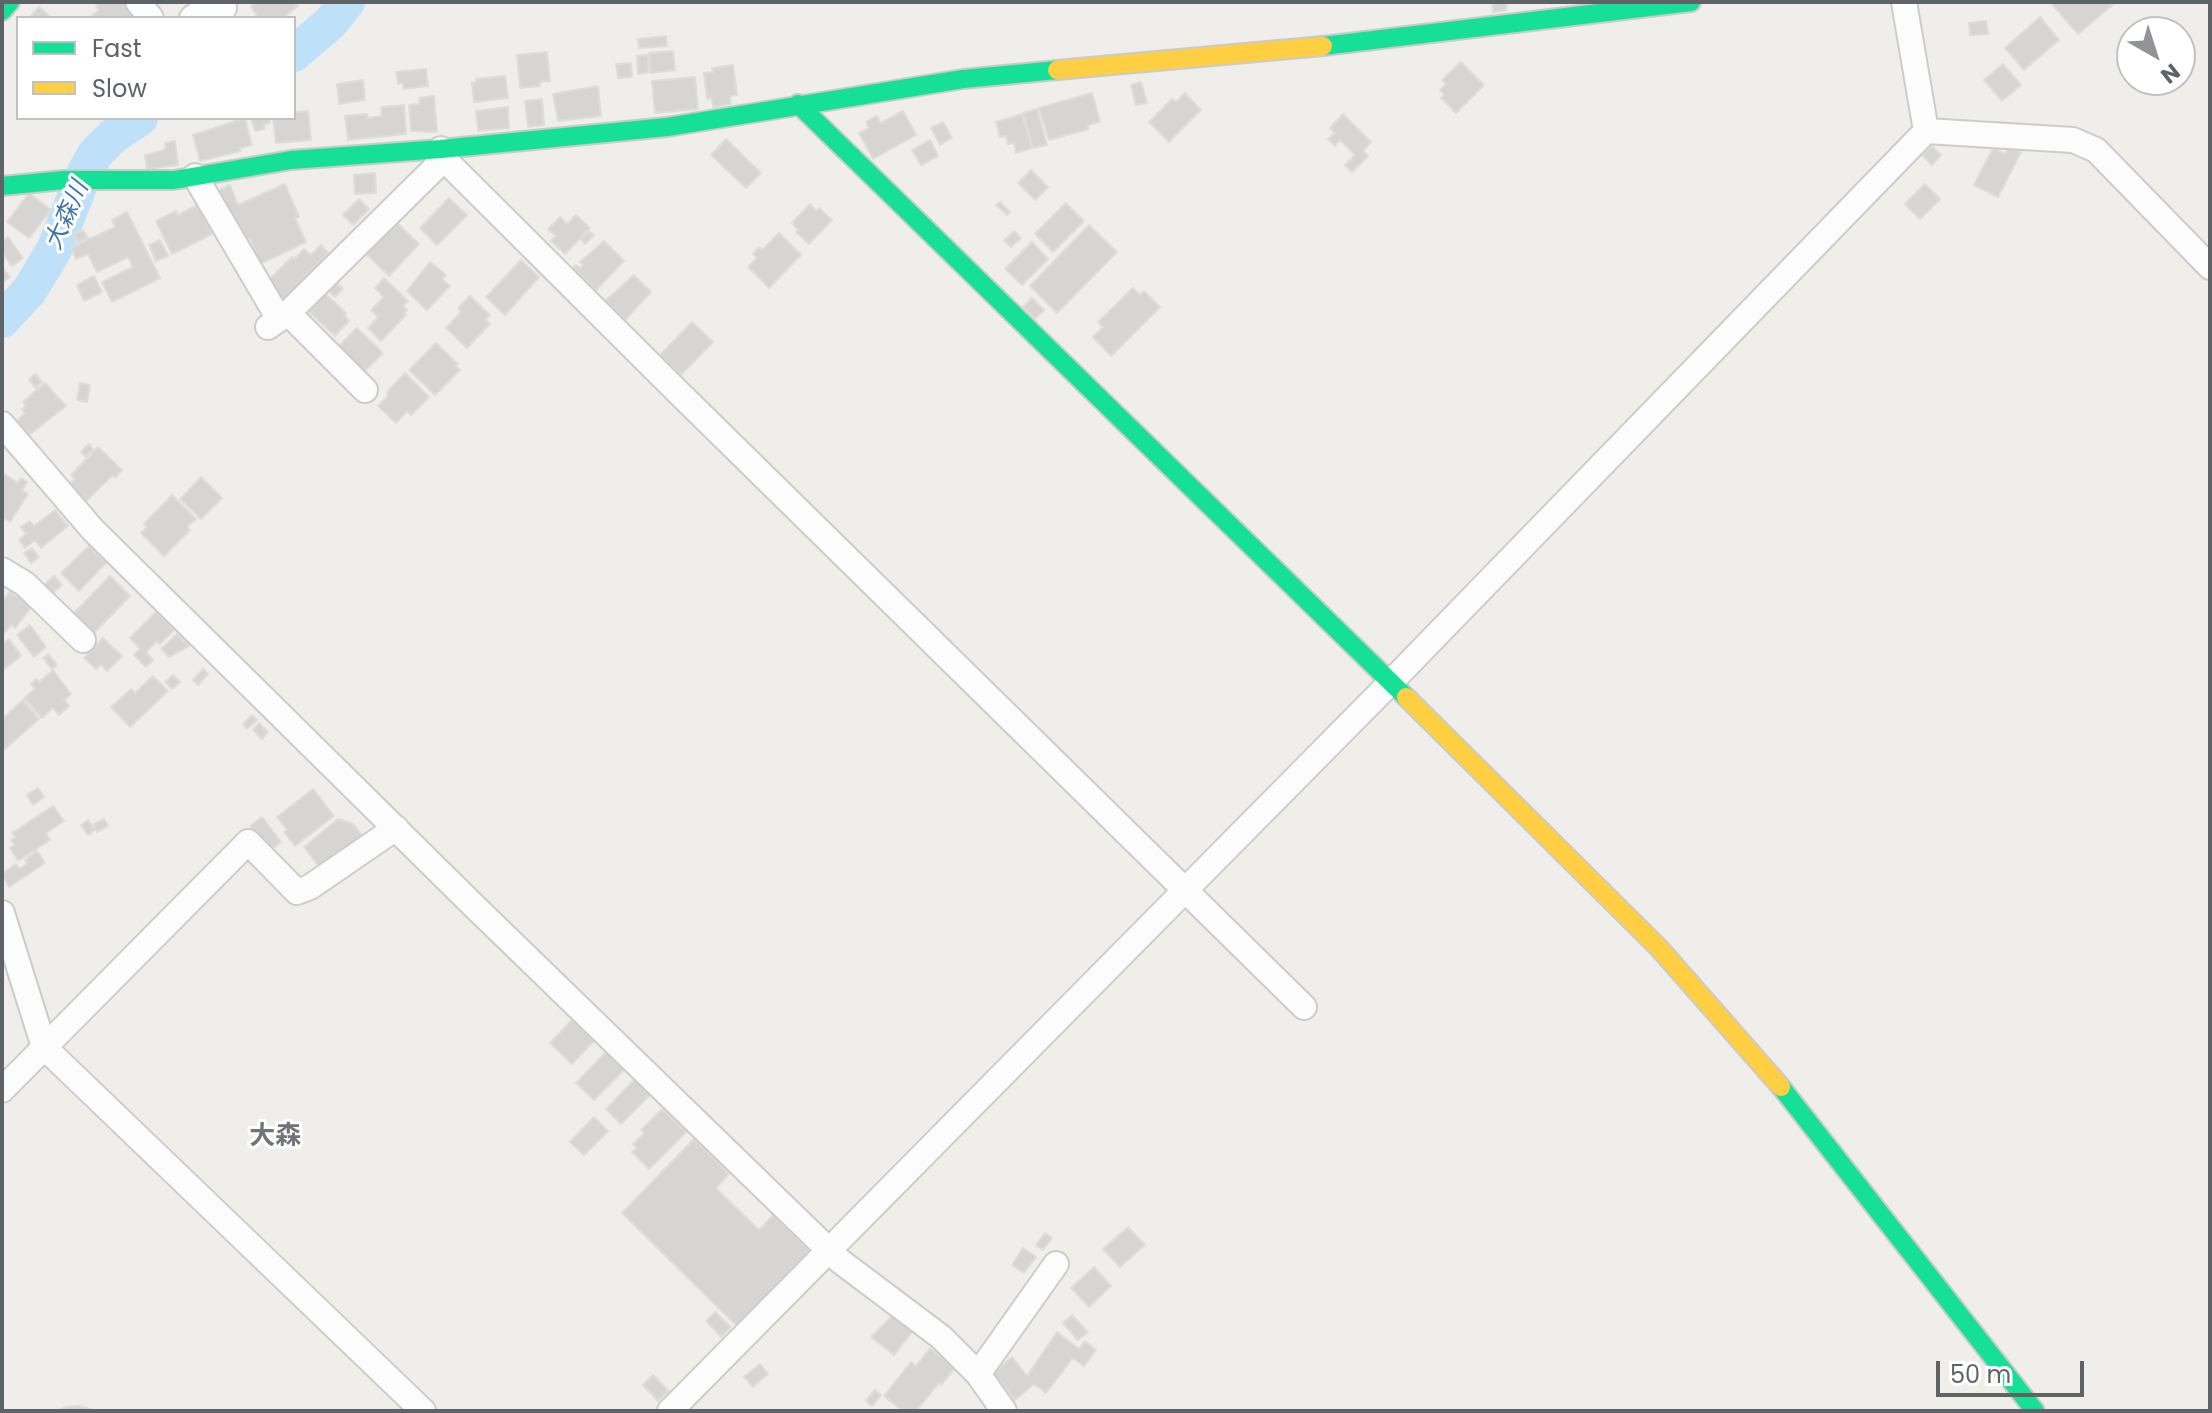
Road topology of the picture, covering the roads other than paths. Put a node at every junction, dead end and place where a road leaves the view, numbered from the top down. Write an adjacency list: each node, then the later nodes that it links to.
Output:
1 (10, 2): 5 (street)
2 (1691, 2): 7 (street)
3 (1904, 2): 8 (street)
4 (224, 8): 6 (street)
5 (2, 11)
6 (195, 16)
7 (798, 104): 9 (street); 18 (street)
8 (1926, 131): 12 (street); 18 (street)
9 (442, 154): 10 (street); 13 (street); 20 (street)
10 (195, 176): 11 (street); 13 (street)
11 (2, 186)
12 (2210, 267)
13 (278, 320): 14 (street)
14 (365, 390)
15 (2, 424): 19 (street)
16 (2, 570): 17 (street)
17 (83, 640)
18 (1391, 682): 20 (street); 31 (street)
19 (396, 828): 23 (street); 25 (street)
20 (1185, 890): 22 (street); 25 (street)
21 (2, 913): 23 (street)
22 (1304, 1007)
23 (44, 1047): 24 (street); 28 (street)
24 (2, 1090)
25 (829, 1249): 27 (street); 29 (street)
26 (1056, 1264): 27 (street)
27 (978, 1374): 30 (street)
28 (423, 1411)
29 (670, 1411)
30 (1004, 1411)
31 (2035, 1411)

